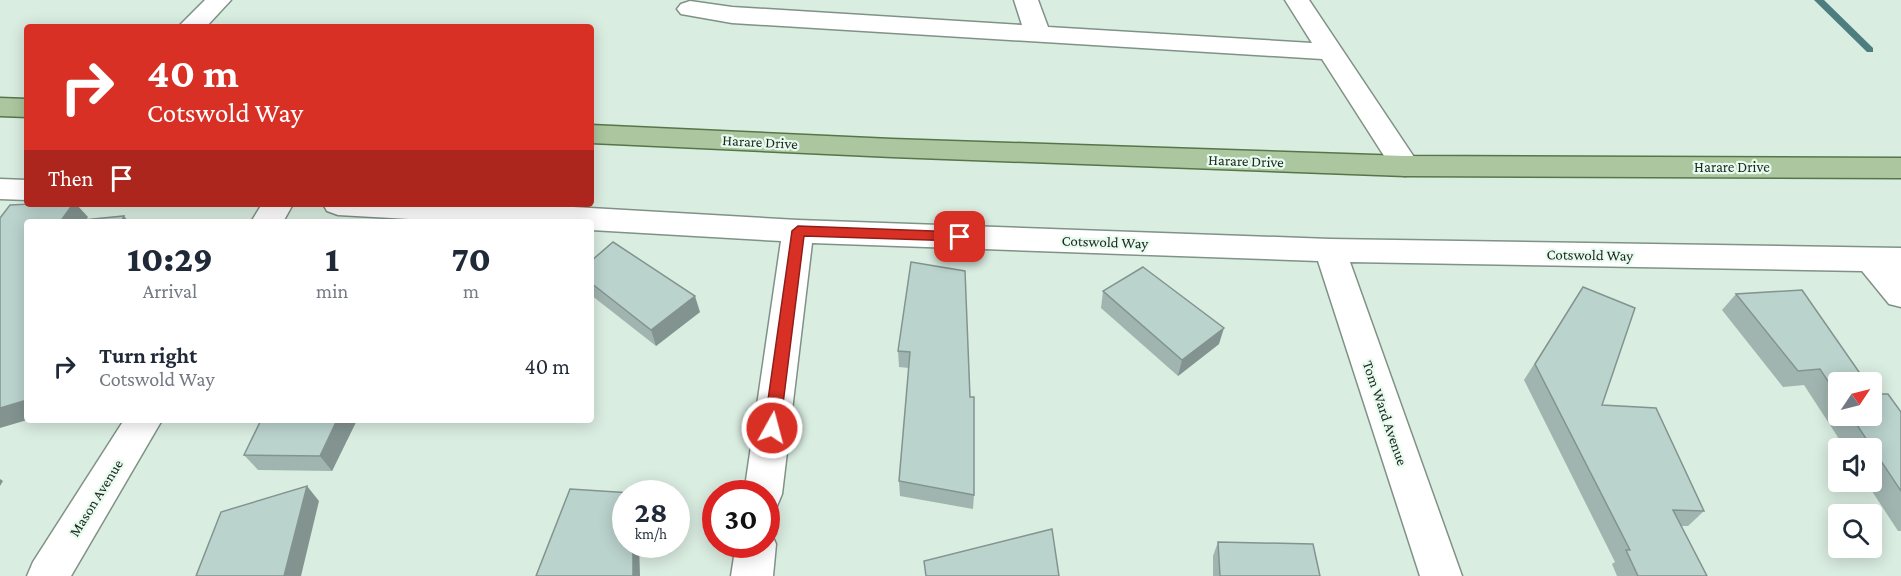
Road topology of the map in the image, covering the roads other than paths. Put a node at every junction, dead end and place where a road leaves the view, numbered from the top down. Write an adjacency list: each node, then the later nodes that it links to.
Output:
1 (219, 0): 5 (street)
2 (1026, 0): 6 (street)
3 (1297, 0): 7 (street)
4 (690, 9): 6 (street)
5 (194, 24)
6 (1037, 33): 7 (street)
7 (1332, 52): 11 (street)
8 (0, 107): 9 (main road)
9 (24, 108)
10 (594, 134): 11 (main road, Harare Drive)
11 (1405, 166): 12 (main road, Harare Drive)
12 (1901, 168)
13 (0, 189): 14 (street)
14 (24, 190)
15 (389, 207): 17 (street, Cotswold Way)
16 (594, 219): 18 (street, Cotswold Way)
17 (594, 219)
18 (798, 231): 19 (street, Cotswold Way); 23 (street)
19 (1330, 250): 20 (street, Cotswold Way); 27 (street, Tom Ward Avenue)
20 (1886, 260): 21 (street)
21 (1901, 295)
22 (142, 423): 25 (street, Mason Avenue)
23 (765, 480)
24 (754, 558): 26 (street)
25 (48, 576)
26 (752, 576)
27 (1441, 576)

